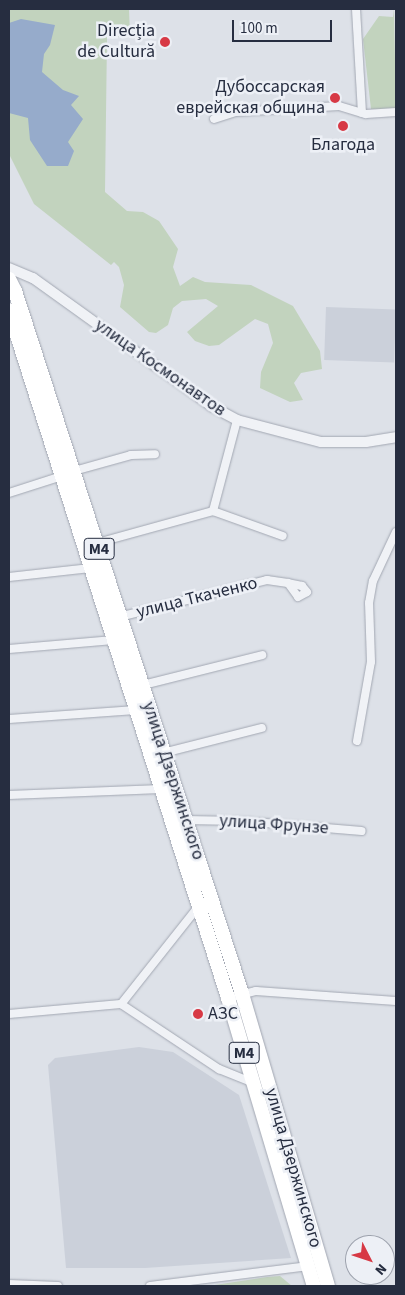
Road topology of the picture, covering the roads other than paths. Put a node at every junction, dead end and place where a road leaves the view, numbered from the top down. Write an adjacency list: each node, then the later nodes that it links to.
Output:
1 (356, 9): 3 (street)
2 (396, 112): 3 (street)
3 (362, 113): 4 (street)
4 (214, 119)
5 (9, 268): 6 (street, улица Космонавтов)
6 (24, 273): 7 (street); 9 (street, улица Космонавтов)
7 (9, 278): 12 (highway, улица Дзержинского / M4)
8 (9, 310): 12 (highway, улица Дзержинского / M4)
9 (237, 420): 10 (street, улица Космонавтов); 14 (street)
10 (396, 437)
11 (155, 454): 12 (street)
12 (68, 474): 13 (street); 17 (highway, улица Дзержинского / M4); 18 (highway, улица Дзержинского / M4)
13 (9, 493)
14 (213, 511): 16 (street); 17 (street)
15 (396, 532): 29 (street)
16 (283, 536)
17 (97, 543): 21 (highway, улица Дзержинского / M4)
18 (91, 568): 19 (street); 22 (highway, улица Дзержинского / M4)
19 (9, 578)
20 (288, 583): 21 (street, улица Ткаченко)
21 (119, 617): 25 (highway, улица Дзержинского / M4)
22 (114, 640): 23 (street); 26 (highway, улица Дзержинского / M4)
23 (9, 650)
24 (262, 654): 25 (street)
25 (143, 685): 30 (highway, улица Дзержинского / M4)
26 (136, 710): 27 (street); 31 (highway, улица Дзержинского / M4)
27 (9, 719)
28 (262, 728): 30 (street)
29 (358, 741)
30 (163, 753): 34 (highway, улица Дзержинского / M4)
31 (161, 789): 32 (street); 33 (highway, улица Дзержинского / M4)
32 (9, 795)
33 (172, 820): 34 (street, улица Фрунзе); 36 (highway, улица Дзержинского / M4)
34 (186, 820): 35 (street, улица Фрунзе); 37 (highway, улица Дзержинского / M4)
35 (362, 831)
36 (198, 907): 38 (highway, улица Дзержинского / M4); 40 (street)
37 (242, 994): 38 (street); 39 (street); 48 (highway, улица Дзержинского / M4)
38 (228, 998): 42 (highway, улица Дзержинского / M4)
39 (396, 1002)
40 (121, 1004): 41 (street); 42 (street)
41 (9, 1014)
42 (252, 1082): 43 (highway, улица Дзержинского / M4)
43 (309, 1266): 46 (street); 47 (highway, улица Дзержинского / M4)
44 (9, 1284): 45 (street)
45 (58, 1286)
46 (150, 1286)
47 (314, 1286)
48 (328, 1286)

